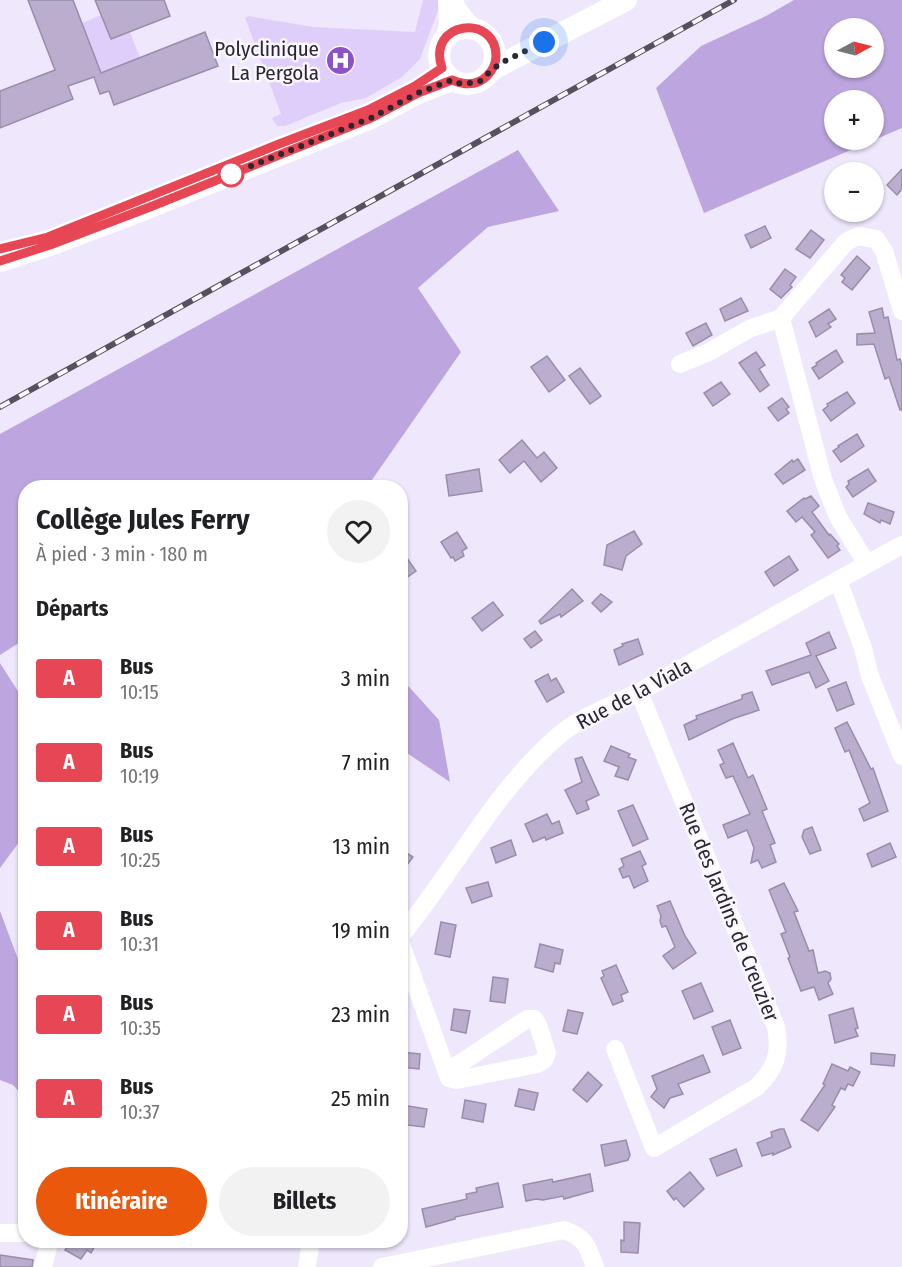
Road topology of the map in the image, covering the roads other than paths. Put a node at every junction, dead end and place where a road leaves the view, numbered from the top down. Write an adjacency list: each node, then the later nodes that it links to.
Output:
1 (447, 0): 6 (street)
2 (454, 0): 4 (street)
3 (626, 0): 5 (main road)
4 (472, 27): 6 (main road); 7 (main road)
5 (564, 32): 7 (main road); 8 (main road)
6 (444, 39): 9 (main road)
7 (494, 45): 8 (main road)
8 (493, 69): 9 (main road)
9 (447, 74): 10 (main road); 11 (main road)
10 (0, 249)
11 (0, 261)
12 (902, 311): 13 (street)
13 (781, 318): 14 (street); 16 (street)
14 (680, 364)
15 (902, 545): 16 (street, Rue de la Viala)
16 (867, 564): 17 (street, Rue de la Viala)
17 (838, 580): 18 (street, Rue de la Viala); 19 (street)
18 (639, 692): 20 (street, Rue de la Viala); 22 (street, Rue des Jardins de Creuzier)
19 (902, 756)
20 (408, 929)
21 (408, 962): 23 (street)
22 (615, 1049)
23 (447, 1072): 23 (street)
24 (0, 1233): 25 (street)
25 (18, 1233)
26 (48, 1248): 28 (street)
27 (310, 1248): 29 (street)
28 (43, 1267)
29 (307, 1267)
30 (382, 1267): 31 (street)
31 (595, 1267)

